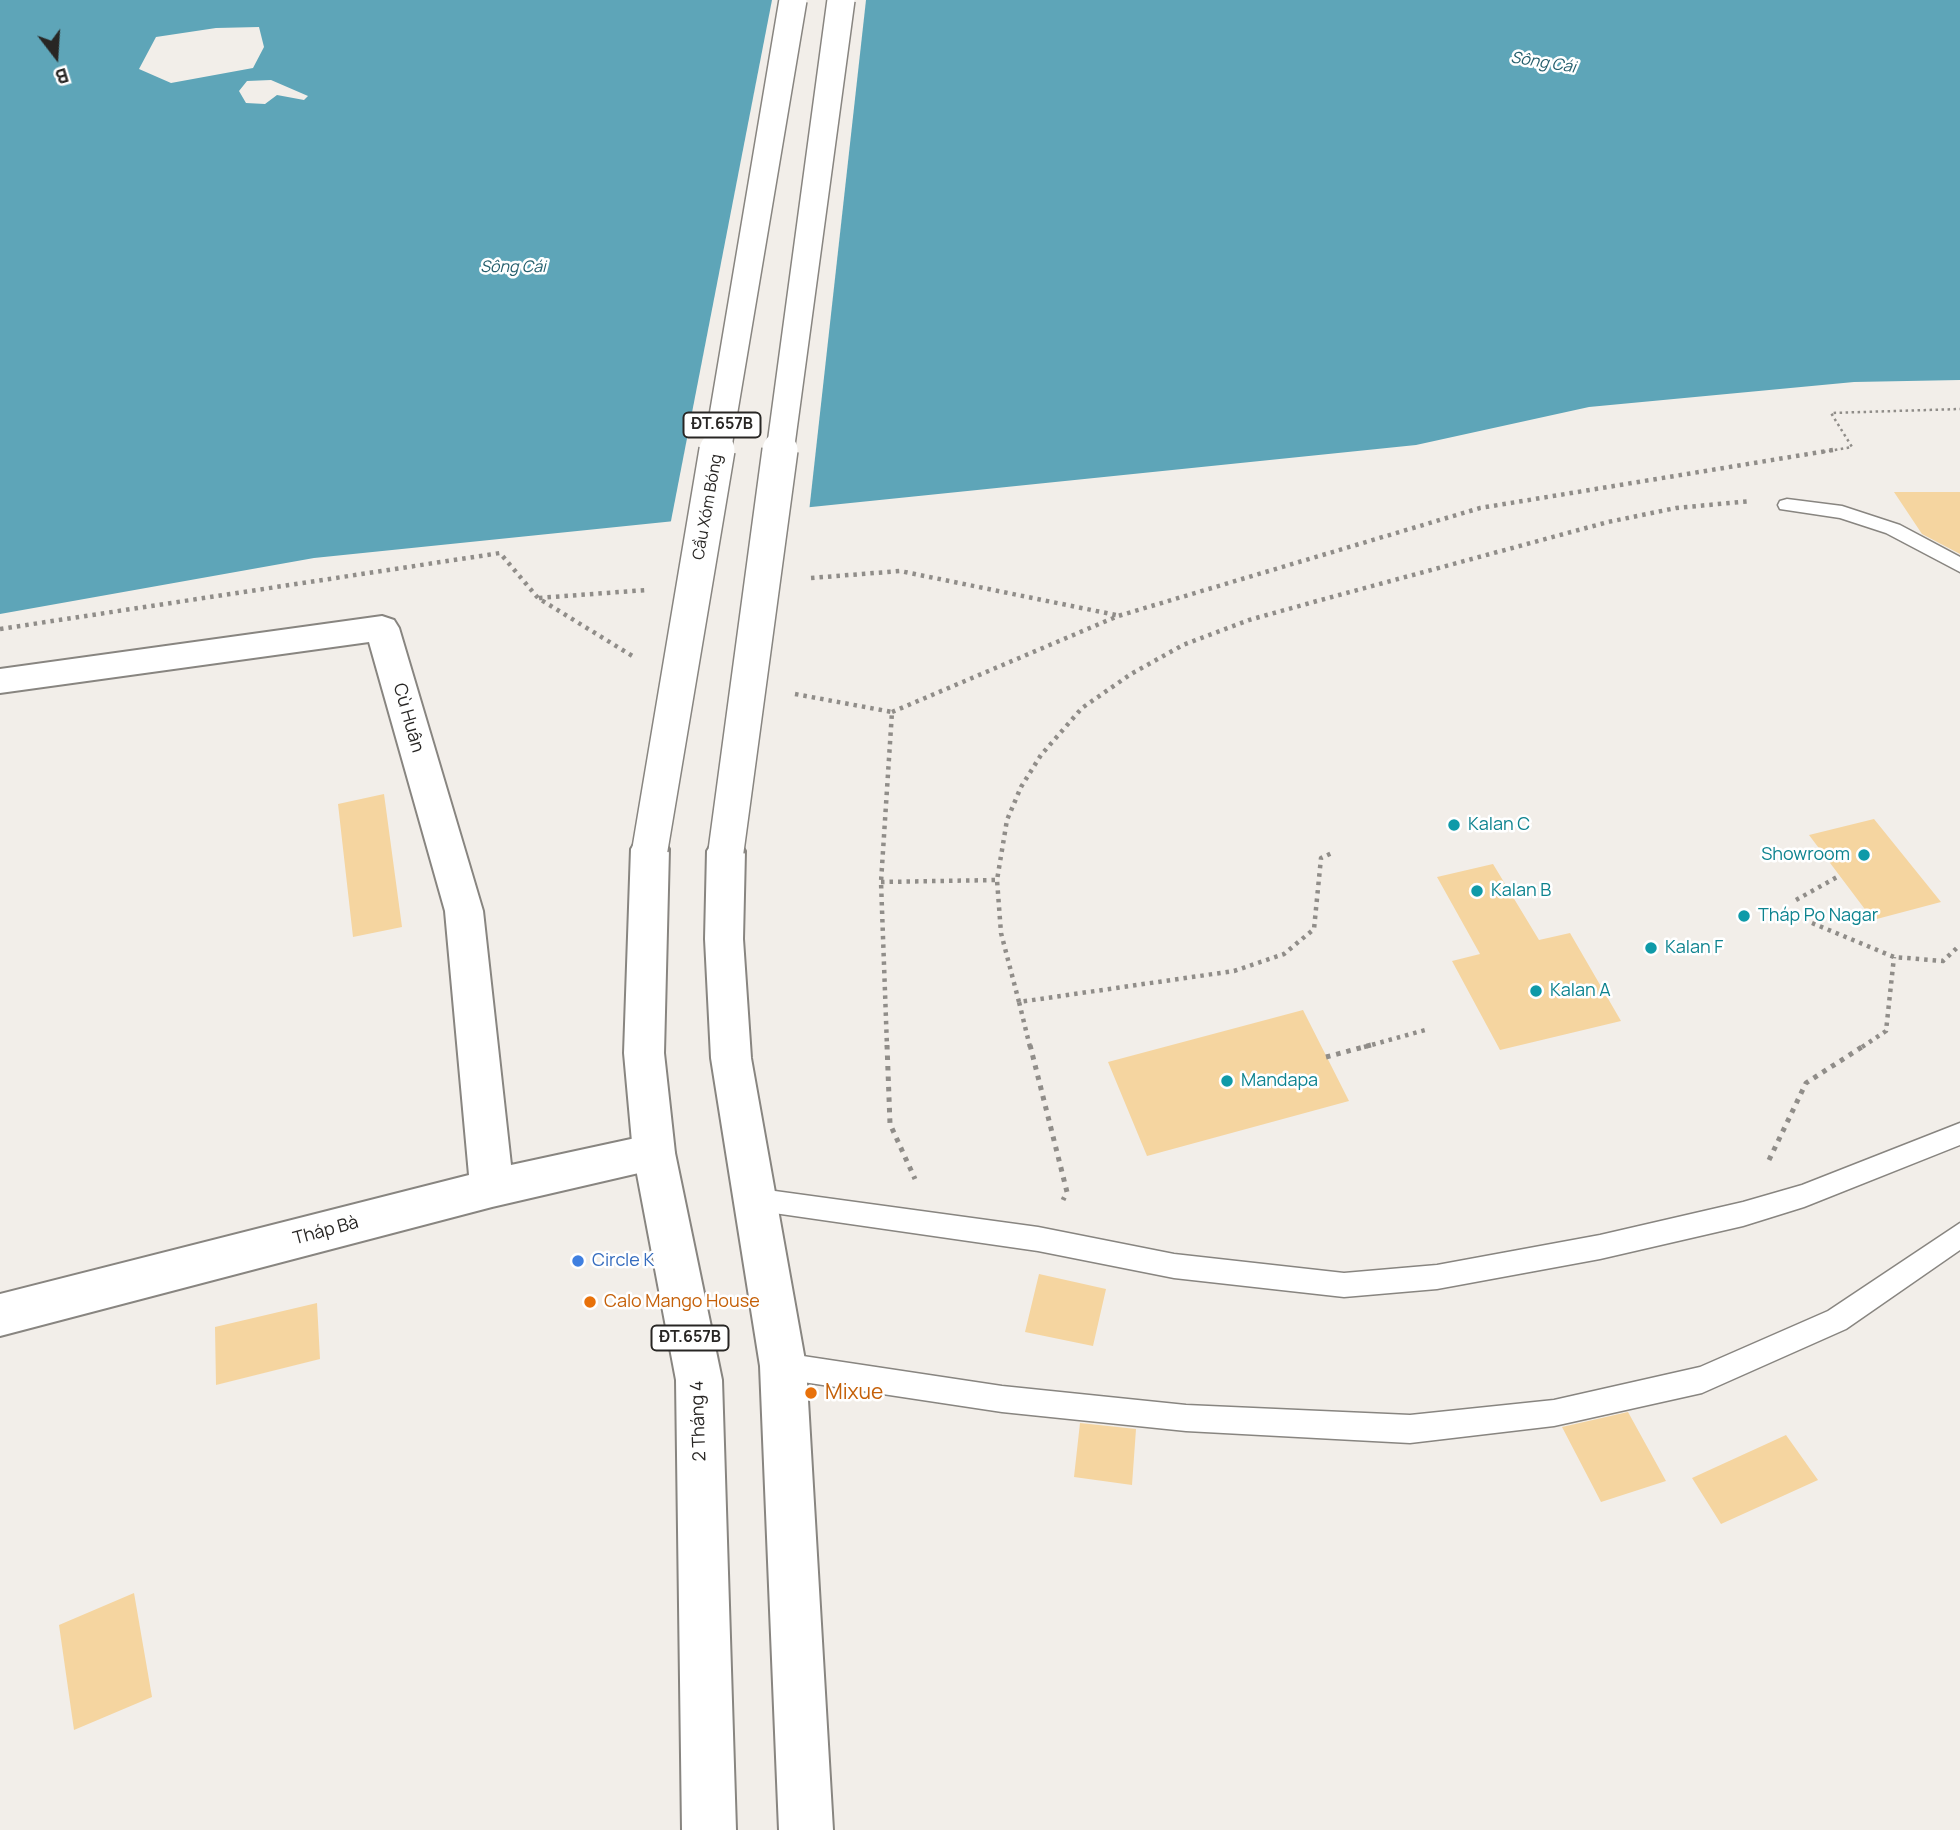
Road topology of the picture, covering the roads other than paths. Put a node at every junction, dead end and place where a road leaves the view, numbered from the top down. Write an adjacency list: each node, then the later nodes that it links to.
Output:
1 (793, 0): 6 (main road, Cầu Xóm Bóng / ĐT.657B, bridge)
2 (841, 0): 10 (main road, ĐT.657B, bridge)
3 (1787, 505): 4 (lane)
4 (1960, 565)
5 (0, 681): 9 (main road, Cù Huân)
6 (650, 849): 8 (main road, 2 Tháng 4 / ĐT.657B)
7 (1960, 1134): 10 (lane)
8 (654, 1153): 9 (main road, Tháp Bà); 14 (main road, 2 Tháng 4 / ĐT.657B)
9 (492, 1188): 12 (main road, Tháp Bà)
10 (753, 1199): 13 (main road, ĐT.657B)
11 (1960, 1235): 13 (lane)
12 (0, 1315)
13 (783, 1366): 15 (main road, ĐT.657B)
14 (709, 1830)
15 (806, 1830)

